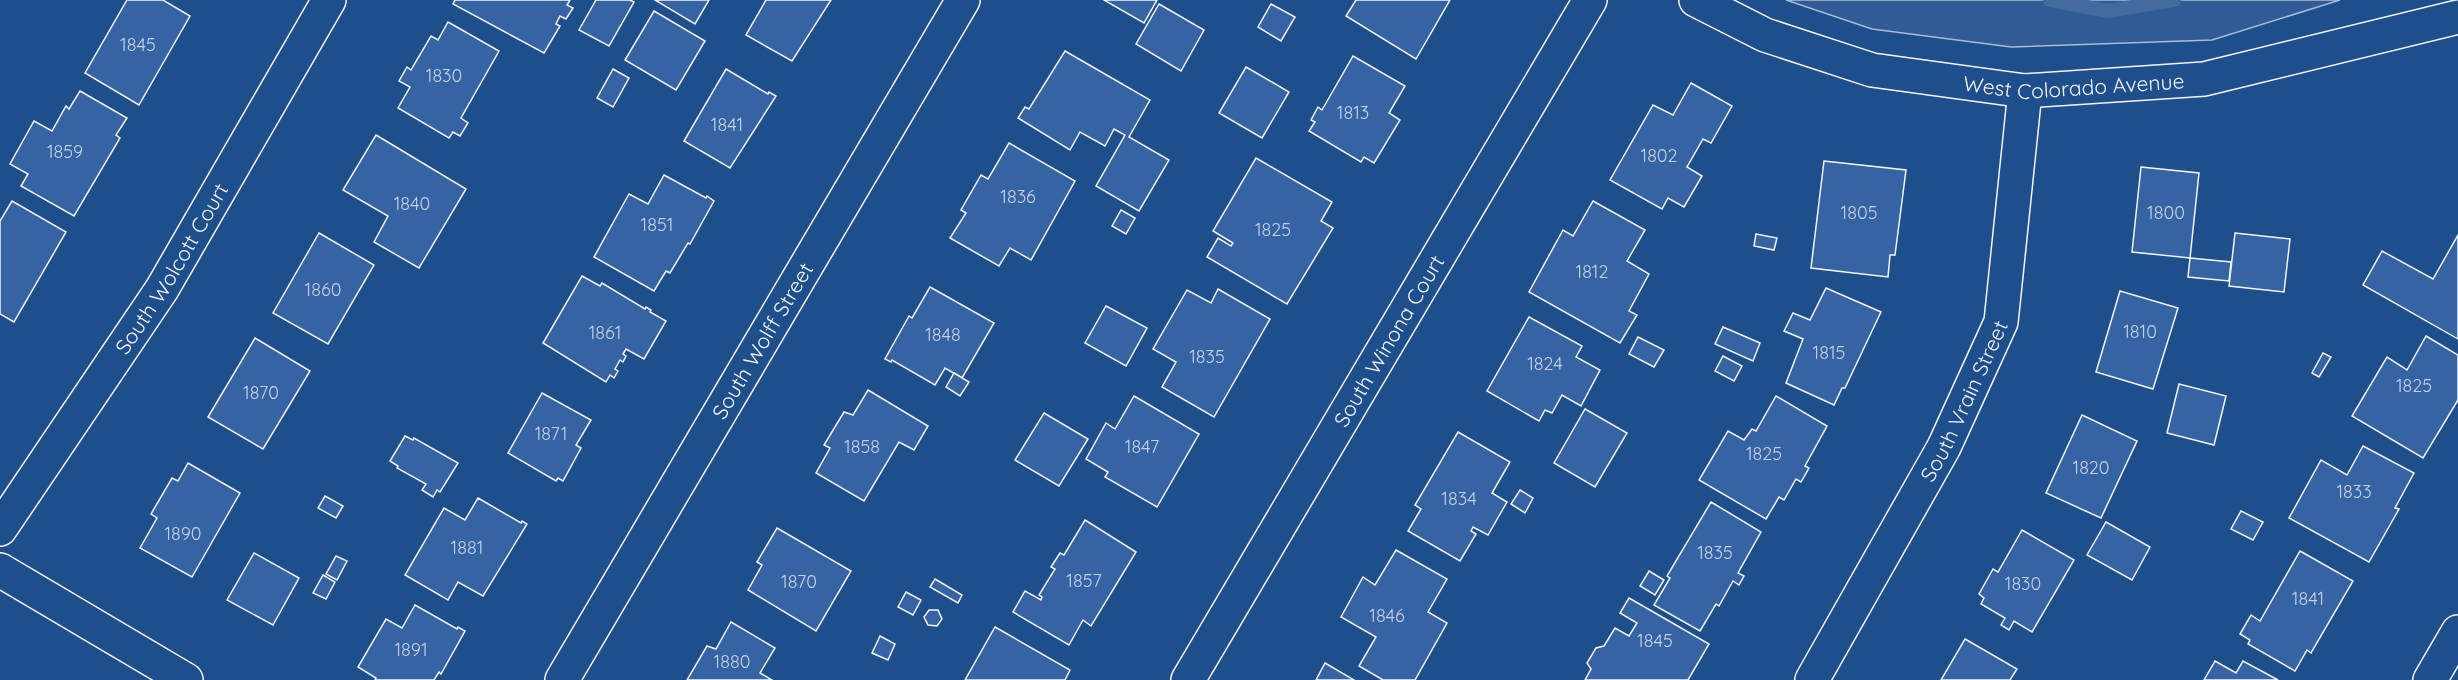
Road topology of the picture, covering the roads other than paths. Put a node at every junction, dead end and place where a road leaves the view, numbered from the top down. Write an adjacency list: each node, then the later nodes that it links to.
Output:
1 (328, 0): 7 (street, South Wolcott Court)
2 (963, 0): 11 (street, South Wolff Street)
3 (1590, 0): 12 (street, South Winona Court)
4 (1696, 0): 6 (street, West Colorado Avenue)
5 (2458, 17): 6 (street, West Colorado Avenue)
6 (2025, 91): 13 (street, South Vrain Street)
7 (0, 529)
8 (0, 570): 10 (street)
9 (2458, 632): 14 (street)
10 (186, 680)
11 (562, 680)
12 (1188, 680)
13 (1812, 680)
14 (2430, 680)

